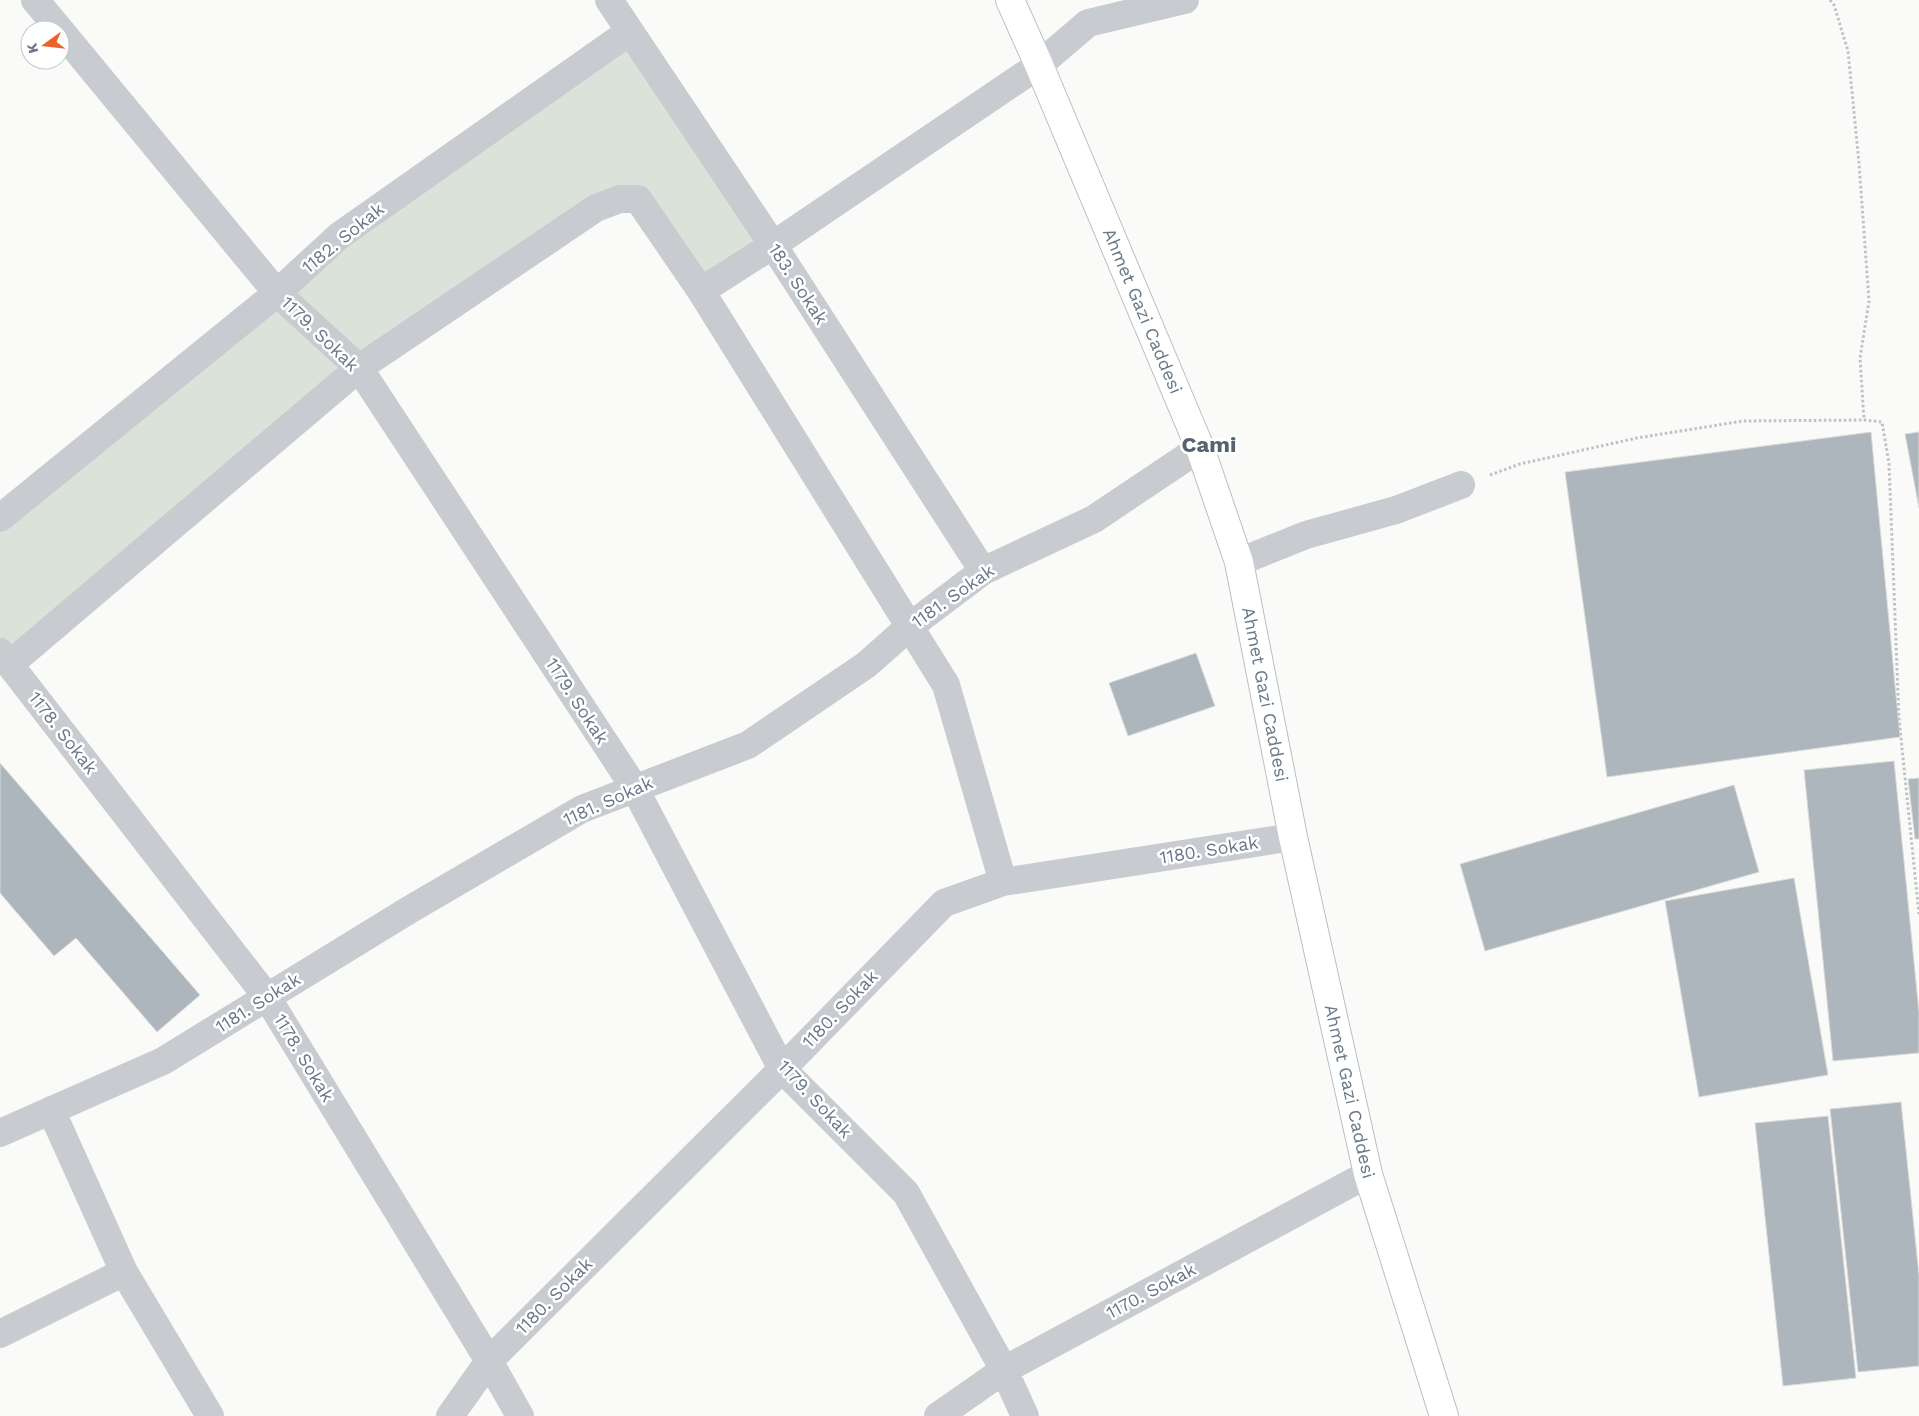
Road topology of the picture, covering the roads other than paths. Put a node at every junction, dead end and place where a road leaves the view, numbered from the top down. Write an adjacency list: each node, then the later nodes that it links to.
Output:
1 (35, 0): 5 (street, 1179. Sokak)
2 (609, 0): 6 (street, 183. Sokak)
3 (1010, 0): 8 (street, Ahmet Gazi Caddesi)
4 (1184, 0): 8 (street)
5 (52, 20)
6 (629, 32): 9 (street, 183. Sokak); 11 (street, 1182. Sokak)
7 (70, 42): 11 (street, 1179. Sokak)
8 (1040, 65): 9 (street); 13 (street, Ahmet Gazi Caddesi)
9 (772, 245): 10 (street); 17 (street, 183. Sokak)
10 (701, 291): 12 (street); 18 (street)
11 (277, 293): 12 (street, 1179. Sokak); 15 (street, 1182. Sokak)
12 (359, 368): 19 (street); 20 (street, 1179. Sokak)
13 (1200, 448): 16 (street, Ahmet Gazi Caddesi); 17 (street, 1181. Sokak)
14 (1461, 485): 16 (street)
15 (0, 518)
16 (1239, 562): 21 (street, Ahmet Gazi Caddesi)
17 (983, 571): 18 (street, 1181. Sokak)
18 (909, 627): 20 (street, 1181. Sokak); 22 (street)
19 (5, 658): 23 (street, 1178. Sokak)
20 (634, 788): 23 (street, 1181. Sokak); 24 (street, 1179. Sokak)
21 (1293, 837): 22 (street, 1180. Sokak); 27 (street, Ahmet Gazi Caddesi)
22 (1003, 882): 24 (street, 1180. Sokak)
23 (267, 997): 25 (street, 1181. Sokak); 30 (street, 1178. Sokak)
24 (782, 1069): 30 (street, 1180. Sokak); 31 (street, 1179. Sokak)
25 (52, 1110): 26 (street, 1181. Sokak); 28 (street)
26 (0, 1133)
27 (1368, 1174): 31 (street, 1170. Sokak); 37 (street, Ahmet Gazi Caddesi)
28 (124, 1272): 29 (street); 32 (street)
29 (0, 1334)
30 (489, 1361): 33 (street, 1180. Sokak); 34 (street, 1178. Sokak)
31 (1004, 1370): 35 (street, 1170. Sokak); 36 (street, 1179. Sokak)
32 (210, 1416)
33 (450, 1416)
34 (520, 1416)
35 (938, 1416)
36 (1026, 1416)
37 (1444, 1416)

